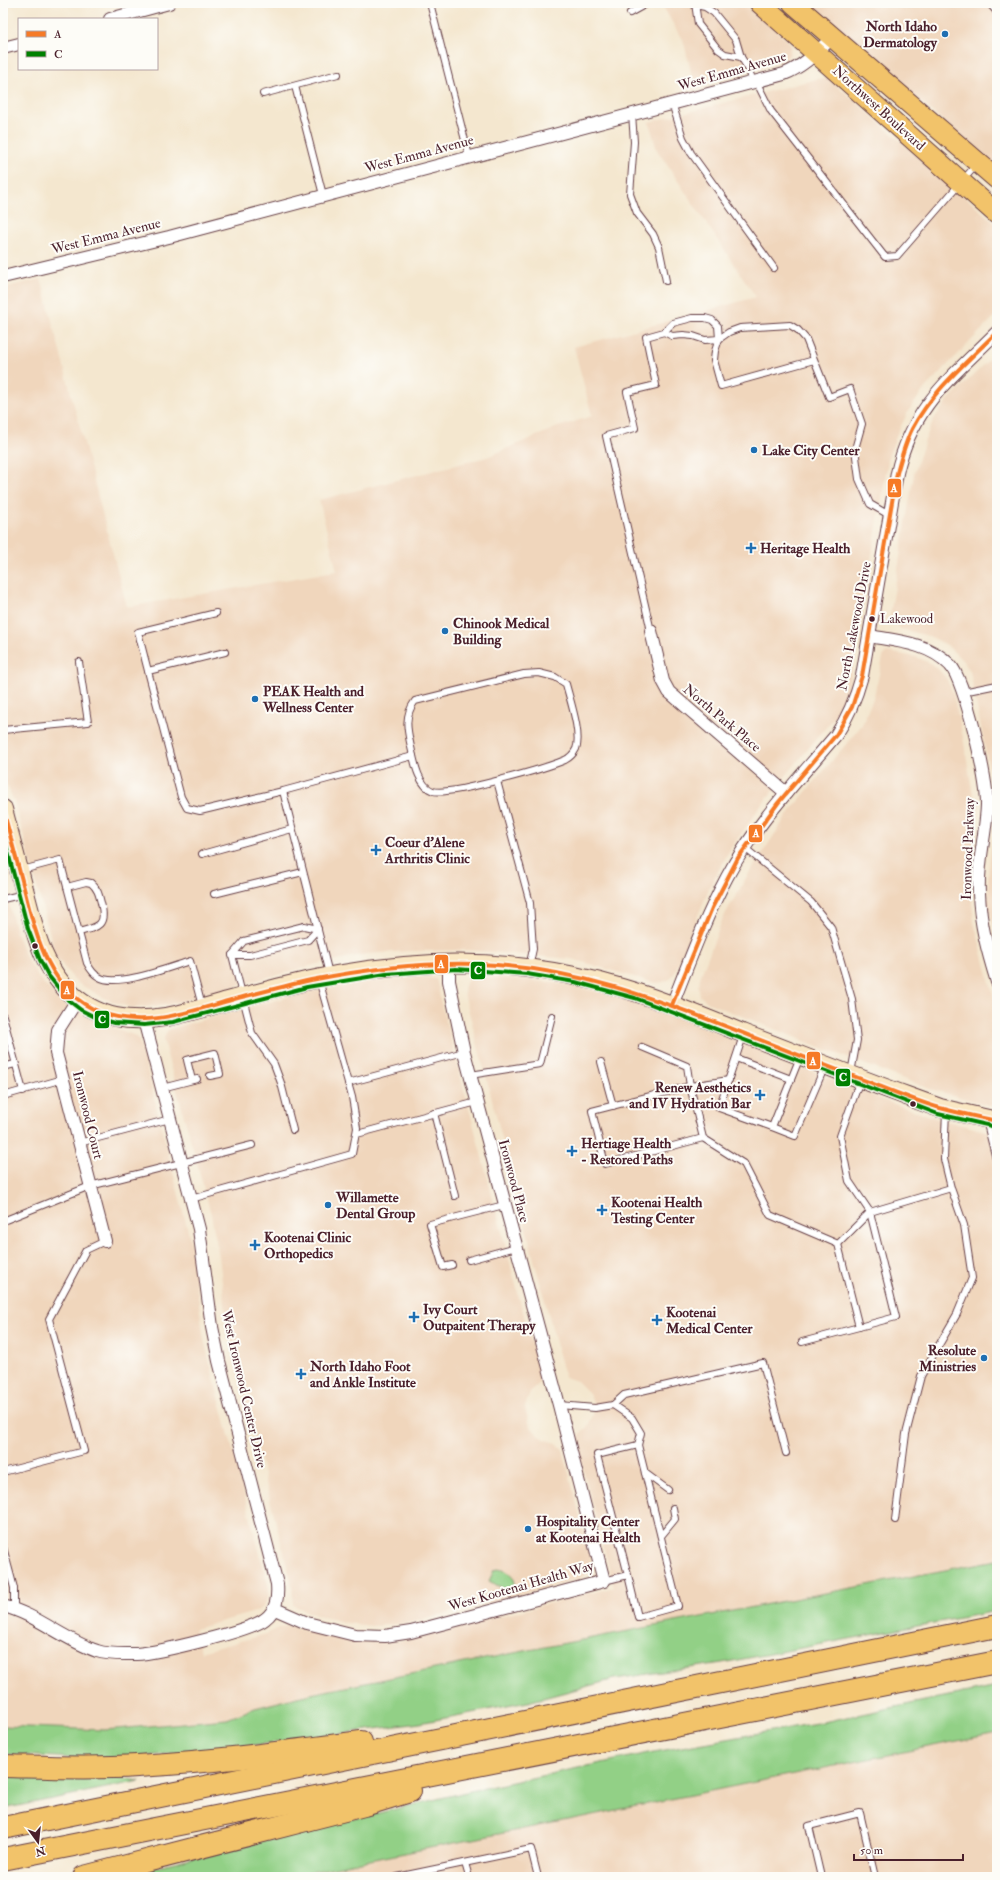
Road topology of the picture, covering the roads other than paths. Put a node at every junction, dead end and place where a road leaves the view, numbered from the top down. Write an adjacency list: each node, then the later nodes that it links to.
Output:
1 (169, 3): 10 (street)
2 (430, 3): 22 (lane)
3 (648, 3): 9 (lane)
4 (760, 3): 14 (main road, Northwest Boulevard)
5 (793, 3): 11 (main road, Northwest Boulevard)
6 (989, 3): 8 (lane)
7 (695, 4): 15 (lane); 15 (lane)
8 (997, 12)
9 (630, 14)
10 (114, 18)
11 (832, 38): 14 (street, West Emma Avenue); 23 (main road, Northwest Boulevard)
12 (18, 44): 13 (street)
13 (3, 48)
14 (816, 53): 17 (street, West Emma Avenue); 25 (main road, Northwest Boulevard)
15 (741, 57): 17 (lane)
16 (338, 74): 18 (lane)
17 (754, 82): 20 (street, West Emma Avenue); 25 (lane)
18 (295, 86): 19 (lane); 26 (lane)
19 (263, 94)
20 (672, 104): 21 (street, West Emma Avenue); 28 (lane)
21 (632, 114): 22 (street, West Emma Avenue); 30 (lane)
22 (469, 156): 26 (street, West Emma Avenue)
23 (979, 162): 24 (main road, Northwest Boulevard); 25 (lane)
24 (997, 180)
25 (962, 182): 27 (main road, Northwest Boulevard)
26 (323, 195): 29 (street, West Emma Avenue)
27 (997, 214)
28 (774, 268)
29 (3, 277)
30 (666, 282)
31 (664, 332): 33 (lane); 33 (lane); 37 (lane)
32 (997, 332): 35 (street, North Lakewood Drive)
33 (719, 339): 34 (lane); 34 (lane)
34 (814, 360): 35 (lane)
35 (890, 515): 38 (street, North Lakewood Drive)
36 (216, 613): 41 (lane)
37 (651, 631): 48 (street, North Park Place)
38 (869, 636): 43 (street, Ironwood Parkway); 48 (street, North Lakewood Drive)
39 (225, 652): 41 (lane)
40 (79, 662): 44 (lane)
41 (148, 672): 47 (lane)
42 (997, 684): 43 (lane)
43 (963, 692): 49 (street, Ironwood Parkway)
44 (3, 730)
45 (413, 756): 46 (lane); 46 (lane); 47 (lane)
46 (497, 781): 65 (lane)
47 (282, 791): 51 (lane)
48 (786, 793): 52 (street, North Lakewood Drive)
49 (992, 803): 62 (street, Ironwood Parkway)
50 (3, 809): 54 (street)
51 (292, 829): 53 (lane); 55 (lane)
52 (745, 848): 70 (street, North Lakewood Drive); 86 (lane)
53 (202, 854)
54 (19, 870): 56 (lane); 57 (street)
55 (303, 872): 58 (lane); 60 (lane)
56 (67, 887): 61 (lane); 61 (lane)
57 (26, 893): 59 (lane); 69 (street)
58 (214, 894)
59 (3, 899)
60 (318, 929): 63 (lane); 63 (lane); 66 (lane)
61 (79, 932): 71 (lane)
62 (993, 950): 67 (street, Ironwood Parkway)
63 (232, 955): 68 (lane)
64 (449, 963): 65 (street); 66 (street); 77 (street, Ironwood Place)
65 (529, 969): 70 (street)
66 (324, 977): 68 (street); 90 (lane)
67 (997, 982)
68 (242, 997): 71 (street); 102 (lane)
69 (77, 1000): 74 (street); 87 (street, Ironwood Court)
70 (672, 1005): 75 (street)
71 (202, 1008): 74 (street)
72 (3, 1016): 81 (lane)
73 (552, 1016): 84 (lane)
74 (144, 1020): 92 (street, West Ironwood Center Drive)
75 (744, 1033): 78 (street); 79 (lane)
76 (642, 1047): 91 (lane)
77 (464, 1052): 84 (street, Ironwood Place); 90 (lane)
78 (800, 1055): 82 (street); 88 (lane)
79 (736, 1058): 88 (lane); 89 (lane)
80 (601, 1062): 96 (lane)
81 (15, 1064): 83 (lane); 93 (lane)
82 (826, 1065): 86 (street); 101 (lane)
83 (3, 1067)
84 (470, 1075): 95 (street, Ironwood Place)
85 (210, 1076): 92 (lane)
86 (856, 1076): 97 (street); 114 (lane)
87 (63, 1079): 93 (lane); 105 (street, Ironwood Court)
88 (791, 1079): 101 (lane)
89 (729, 1080): 91 (lane); 101 (lane)
90 (348, 1083): 103 (lane)
91 (690, 1086): 96 (lane); 104 (lane)
92 (162, 1088): 99 (street, West Ironwood Center Drive)
93 (23, 1091): 94 (lane)
94 (3, 1096)
95 (477, 1102): 98 (lane); 113 (street, Ironwood Place)
96 (613, 1106): 104 (lane)
97 (946, 1109): 100 (street); 110 (lane)
98 (434, 1113): 103 (lane); 111 (lane)
99 (170, 1119): 105 (lane); 108 (street, West Ironwood Center Drive)
100 (991, 1120): 107 (lane)
101 (772, 1127)
102 (293, 1130)
103 (356, 1134): 112 (lane)
104 (703, 1138): 117 (lane)
105 (79, 1143): 109 (street, Ironwood Court)
106 (252, 1145): 108 (lane)
107 (997, 1162)
108 (181, 1163): 109 (lane); 112 (street, West Ironwood Center Drive)
109 (90, 1186): 115 (lane); 116 (street, Ironwood Court)
110 (951, 1188): 114 (lane); 131 (lane)
111 (455, 1196)
112 (191, 1199): 137 (street, West Ironwood Center Drive)
113 (504, 1205): 118 (street, Ironwood Place); 120 (lane)
114 (870, 1212): 117 (lane); 121 (lane)
115 (3, 1221)
116 (105, 1241): 127 (lane)
117 (838, 1244): 121 (lane)
118 (516, 1247): 119 (lane); 123 (street, Ironwood Place)
119 (469, 1260)
120 (452, 1265)
121 (859, 1328): 122 (lane)
122 (802, 1342)
123 (559, 1405): 124 (lane); 135 (street, West Kootenai Health Way)
124 (613, 1405): 125 (lane); 126 (lane)
125 (638, 1445): 128 (lane); 134 (lane)
126 (786, 1453)
127 (3, 1472)
128 (645, 1473): 129 (lane); 132 (lane)
129 (668, 1490)
130 (673, 1508): 132 (lane)
131 (895, 1520)
132 (661, 1536): 134 (lane)
133 (3, 1547): 136 (lane)
134 (628, 1575): 135 (lane)
135 (604, 1581): 137 (street, West Kootenai Health Way)
136 (9, 1608): 137 (street)
137 (275, 1610)
138 (997, 1626): 140 (highway)
139 (997, 1662): 141 (highway)
140 (568, 1713): 142 (highway); 143 (highway)
141 (523, 1756): 144 (highway); 146 (highway)
142 (3, 1766)
143 (3, 1828)
144 (3, 1858)
145 (465, 1863): 147 (lane); 148 (lane); 149 (lane)
146 (84, 1877)
147 (397, 1877)
148 (468, 1877)
149 (538, 1877)
150 (821, 1877): 151 (lane)
151 (875, 1877)

